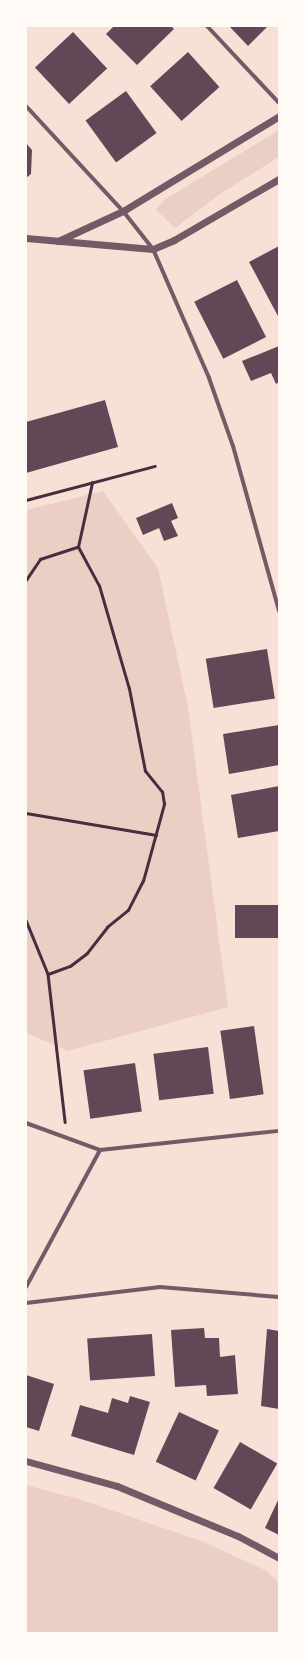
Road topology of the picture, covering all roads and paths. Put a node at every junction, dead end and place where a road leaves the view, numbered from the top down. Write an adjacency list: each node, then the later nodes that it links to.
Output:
1 (207, 26): 2 (street)
2 (279, 103)
3 (26, 106): 6 (street)
4 (279, 116): 6 (street)
5 (279, 179): 9 (street)
6 (123, 211): 8 (street); 9 (street)
7 (26, 238): 8 (street)
8 (58, 241): 9 (street)
9 (153, 249): 15 (street)
10 (155, 466): 11 (path)
11 (92, 483): 12 (path); 13 (path)
12 (26, 500)
13 (78, 547): 14 (path); 17 (path)
14 (26, 580)
15 (279, 611)
16 (26, 813): 17 (path)
17 (156, 835): 19 (path)
18 (26, 920): 19 (path)
19 (48, 974): 22 (path)
20 (26, 1123): 22 (street)
21 (279, 1131): 23 (street)
22 (67, 1138): 23 (street)
23 (100, 1150): 24 (street)
24 (26, 1287)
25 (279, 1297): 26 (street)
26 (26, 1303)
27 (26, 1461): 28 (street)
28 (279, 1558)

